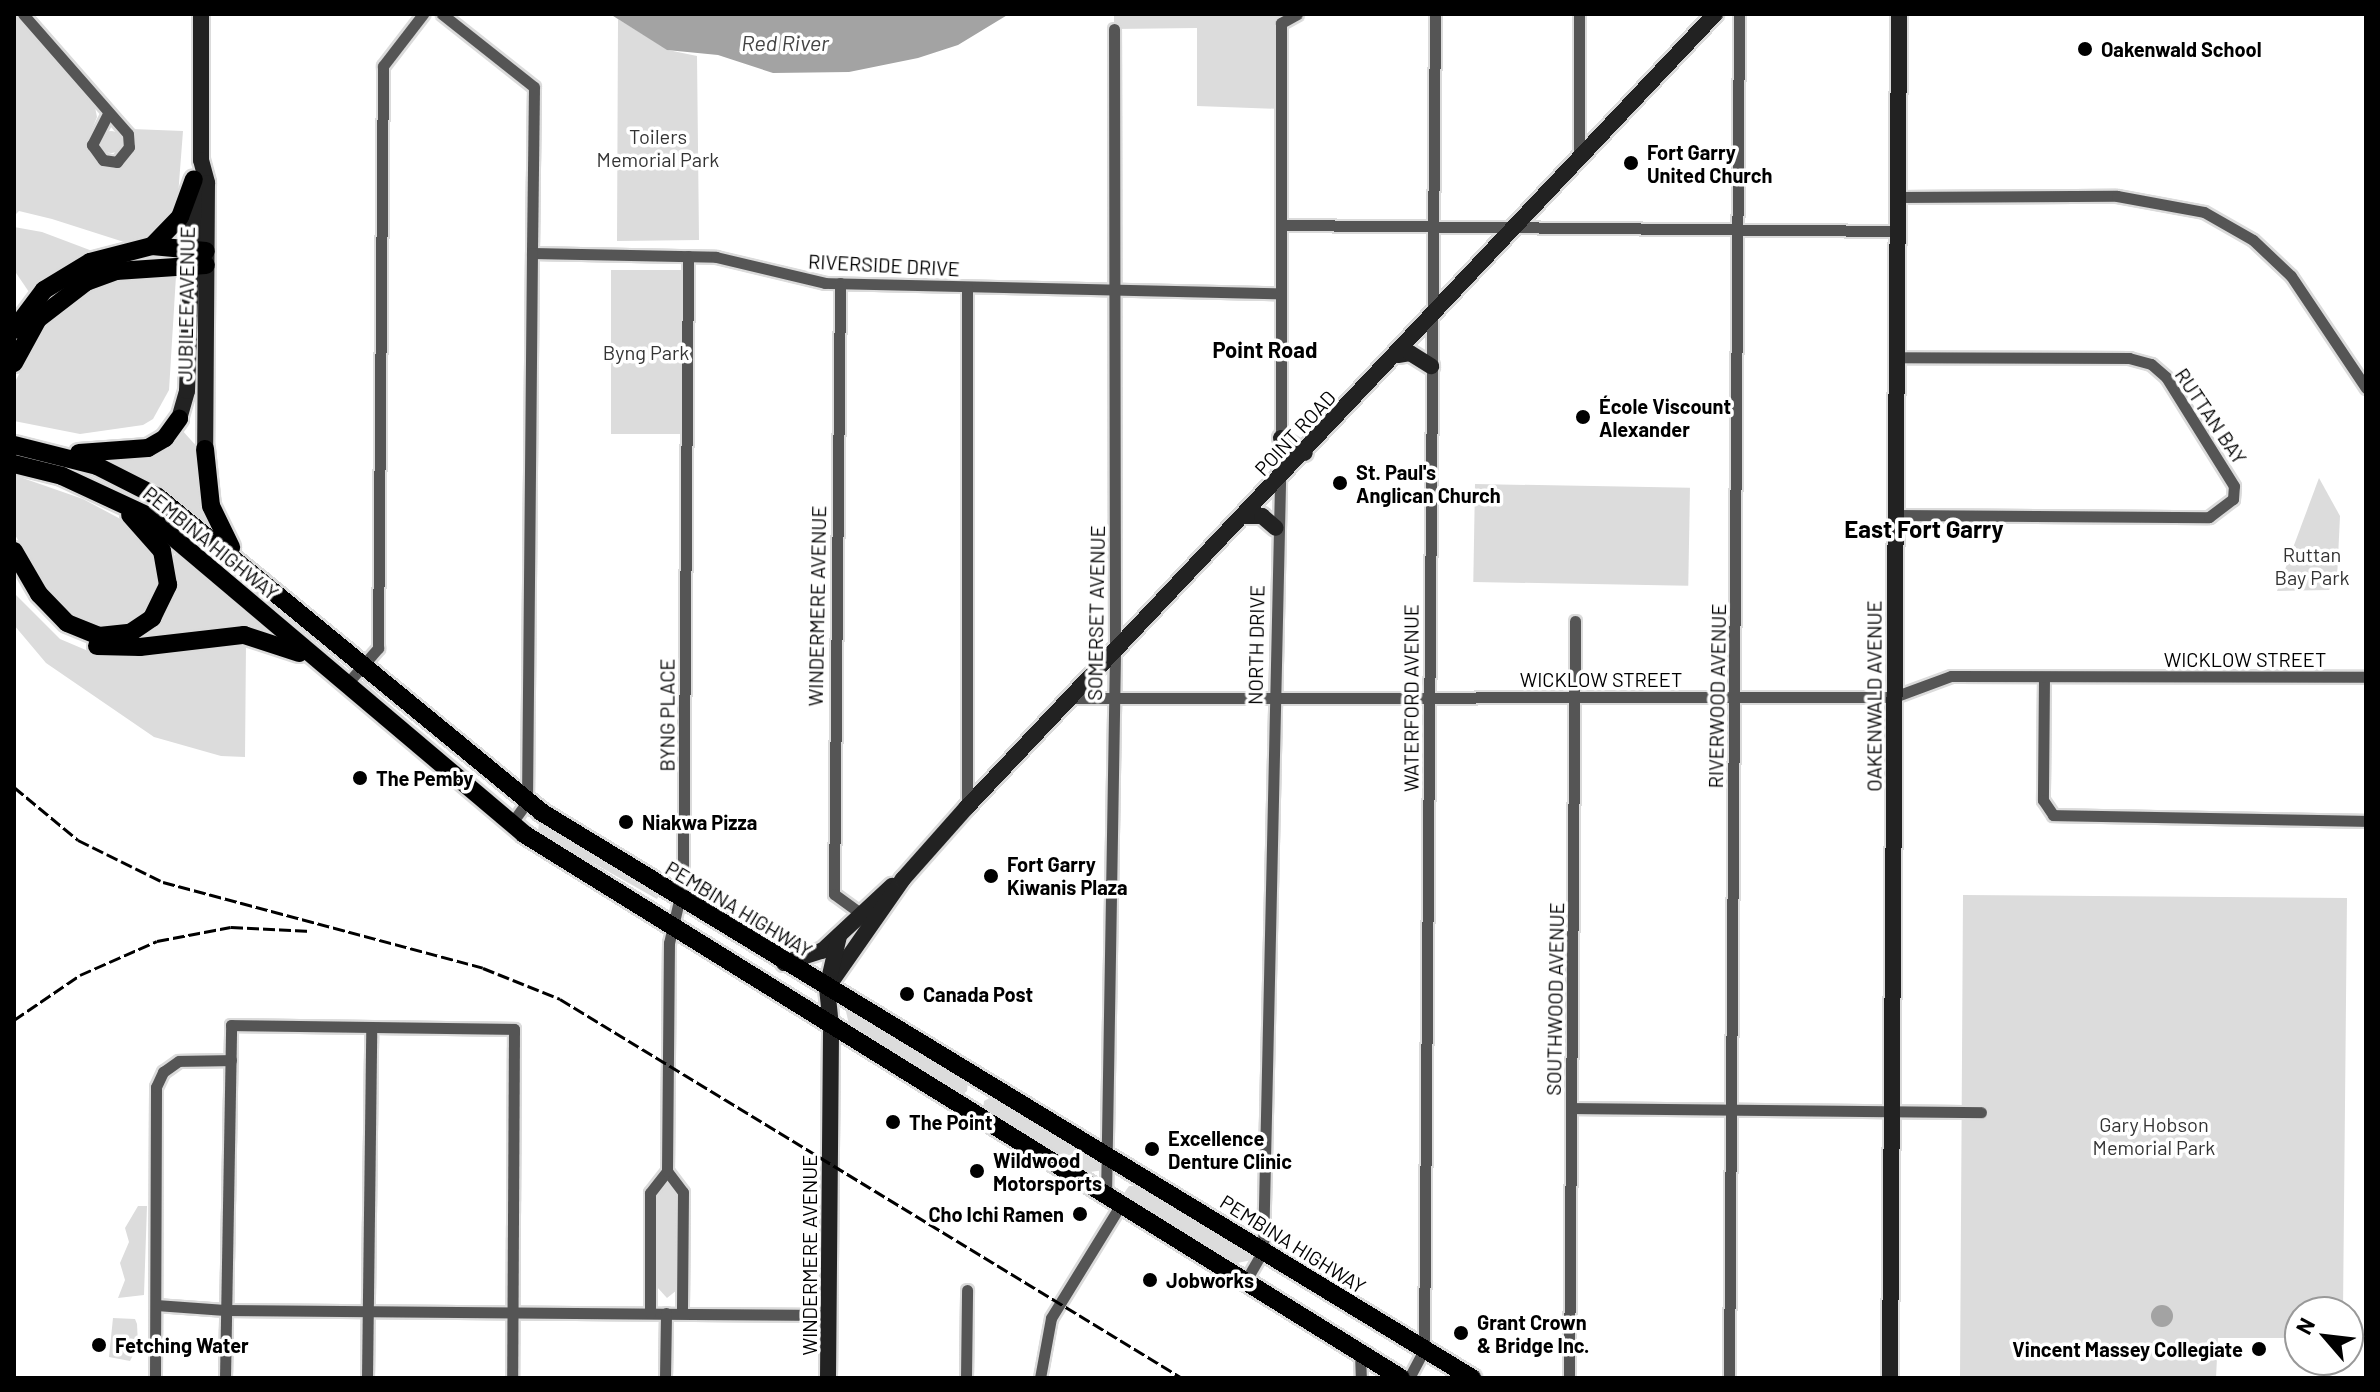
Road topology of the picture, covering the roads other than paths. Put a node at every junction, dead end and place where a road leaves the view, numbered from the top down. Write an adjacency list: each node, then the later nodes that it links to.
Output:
1 (23, 14): 12 (street)
2 (201, 14): 14 (street, JUBILEE AVENUE)
3 (423, 14): 54 (street)
4 (442, 14): 23 (street)
5 (1297, 14): 17 (street, NORTH DRIVE)
6 (1435, 14): 18 (street, WATERFORD AVENUE)
7 (1579, 14): 13 (street)
8 (1715, 14): 13 (street, POINT ROAD)
9 (1739, 14): 20 (street, RIVERWOOD AVENUE)
10 (1899, 14): 16 (street, OAKENWALD AVENUE)
11 (1114, 29): 28 (street, SOMERSET AVENUE)
12 (108, 113)
13 (1579, 159): 19 (street, POINT ROAD)
14 (201, 160): 15 (street, JUBILEE AVENUE); 25 (street, JUBILEE AVENUE)
15 (194, 179): 22 (main road); 25 (street, JUBILEE AVENUE)
16 (1899, 197): 21 (street, OAKENWALD AVENUE); 36 (street)
17 (1282, 225): 18 (street); 29 (street, NORTH DRIVE)
18 (1433, 227): 19 (street); 30 (street, WATERFORD AVENUE)
19 (1515, 228): 20 (street); 30 (street, POINT ROAD)
20 (1737, 230): 21 (street); 60 (street, RIVERWOOD AVENUE)
21 (1898, 231): 33 (street, OAKENWALD AVENUE)
22 (152, 246): 25 (main road); 31 (main road)
23 (532, 253): 24 (street, RIVERSIDE DRIVE); 66 (street)
24 (688, 256): 26 (street, RIVERSIDE DRIVE); 71 (street, BYNG PLACE)
25 (199, 258): 34 (main road); 37 (street, JUBILEE AVENUE); 40 (street, JUBILEE AVENUE)
26 (840, 283): 27 (street, RIVERSIDE DRIVE); 72 (street, WINDERMERE AVENUE)
27 (967, 287): 28 (street, RIVERSIDE DRIVE); 67 (street)
28 (1116, 291): 29 (street, RIVERSIDE DRIVE); 53 (street, SOMERSET AVENUE)
29 (1280, 293): 38 (street, NORTH DRIVE)
30 (1431, 319): 32 (street, POINT ROAD); 35 (street, WATERFORD AVENUE)
31 (14, 330)
32 (1398, 355): 35 (street); 42 (street, POINT ROAD)
33 (1897, 357): 46 (street, OAKENWALD AVENUE); 46 (street, RUTTAN BAY)
34 (14, 363)
35 (1431, 366): 65 (street, WATERFORD AVENUE)
36 (2366, 388)
37 (179, 419): 41 (main road)
38 (1281, 438): 42 (street); 45 (street, NORTH DRIVE)
39 (14, 445): 41 (main road, PEMBINA HIGHWAY)
40 (205, 449): 50 (main road)
41 (48, 451): 50 (main road, PEMBINA HIGHWAY)
42 (1305, 453): 45 (street, POINT ROAD)
43 (14, 464): 44 (main road, PEMBINA HIGHWAY)
44 (73, 480): 49 (main road); 55 (main road, PEMBINA HIGHWAY)
45 (1277, 481): 47 (street, POINT ROAD); 48 (street, NORTH DRIVE)
46 (1896, 515): 61 (street, OAKENWALD AVENUE)
47 (1245, 516): 48 (street); 53 (street, POINT ROAD)
48 (1276, 528): 64 (street, NORTH DRIVE)
49 (14, 551)
50 (244, 566): 54 (main road, PEMBINA HIGHWAY)
51 (14, 578): 55 (main road)
52 (1575, 621): 59 (street, SOUTHWOOD AVENUE)
53 (1115, 653): 62 (street, POINT ROAD); 63 (street, SOMERSET AVENUE)
54 (361, 665): 58 (street); 66 (main road, PEMBINA HIGHWAY)
55 (327, 668): 58 (main road, PEMBINA HIGHWAY)
56 (2044, 677): 57 (street, WICKLOW STREET); 61 (street, WICKLOW STREET); 68 (street)
57 (2366, 677)
58 (346, 685): 69 (main road, PEMBINA HIGHWAY)
59 (1577, 696): 60 (street, WICKLOW STREET); 65 (street, WICKLOW STREET); 82 (street, SOUTHWOOD AVENUE)
60 (1735, 697): 61 (street, WICKLOW STREET); 83 (street, RIVERWOOD AVENUE)
61 (1894, 697): 84 (street, OAKENWALD AVENUE)
62 (1072, 698): 63 (street, WICKLOW STREET); 67 (street, POINT ROAD)
63 (1113, 699): 64 (street, WICKLOW STREET); 86 (street, SOMERSET AVENUE)
64 (1273, 699): 65 (street, WICKLOW STREET); 89 (street, NORTH DRIVE)
65 (1429, 699): 100 (street, WATERFORD AVENUE)
66 (527, 802): 69 (street); 71 (main road, PEMBINA HIGHWAY)
67 (967, 807): 70 (street, POINT ROAD)
68 (2366, 821)
69 (511, 824): 73 (main road, PEMBINA HIGHWAY)
70 (903, 879): 72 (street, POINT ROAD); 75 (street, POINT ROAD)
71 (681, 900): 73 (street, BYNG PLACE); 76 (main road, PEMBINA HIGHWAY)
72 (862, 914): 74 (street, POINT ROAD); 75 (street)
73 (670, 925): 77 (main road, PEMBINA HIGHWAY); 87 (street, BYNG PLACE)
74 (839, 936): 76 (street, POINT ROAD); 78 (street)
75 (864, 936): 78 (street, POINT ROAD)
76 (784, 963): 78 (main road, PEMBINA HIGHWAY)
77 (769, 986): 78 (main road); 79 (main road, PEMBINA HIGHWAY)
78 (827, 988): 79 (street, WINDERMERE AVENUE); 86 (main road, PEMBINA HIGHWAY)
79 (831, 1026): 88 (main road, PEMBINA HIGHWAY); 99 (street, WINDERMERE AVENUE)
80 (371, 1027): 81 (street); 94 (street); 95 (street)
81 (231, 1060): 92 (street); 93 (street)
82 (1572, 1108): 83 (street); 114 (street, SOUTHWOOD AVENUE)
83 (1731, 1109): 84 (street); 115 (street, RIVERWOOD AVENUE)
84 (1892, 1111): 85 (street); 116 (street, OAKENWALD AVENUE)
85 (1981, 1112)
86 (1109, 1157): 88 (street, SOMERSET AVENUE); 89 (main road, PEMBINA HIGHWAY)
87 (667, 1171): 96 (street, BYNG PLACE); 98 (street, BYNG PLACE)
88 (1113, 1202): 90 (main road, PEMBINA HIGHWAY); 109 (street)
89 (1263, 1251): 90 (street, NORTH DRIVE); 100 (main road, PEMBINA HIGHWAY)
90 (1245, 1282): 101 (main road, PEMBINA HIGHWAY)
91 (967, 1290): 108 (street)
92 (156, 1305): 93 (street); 102 (street)
93 (225, 1310): 94 (street); 103 (street)
94 (368, 1311): 95 (street); 104 (street)
95 (513, 1313): 96 (street); 105 (street)
96 (650, 1313): 97 (street)
97 (666, 1313): 98 (street); 106 (street)
98 (682, 1313): 99 (street)
99 (828, 1315): 107 (street, WINDERMERE AVENUE)
100 (1424, 1350): 112 (street, WATERFORD AVENUE); 113 (main road, PEMBINA HIGHWAY)
101 (1360, 1353): 110 (street); 111 (main road, PEMBINA HIGHWAY)
102 (155, 1378)
103 (225, 1378)
104 (367, 1378)
105 (512, 1378)
106 (665, 1378)
107 (828, 1378)
108 (966, 1378)
109 (1040, 1378)
110 (1361, 1378)
111 (1401, 1378)
112 (1409, 1378)
113 (1472, 1378)
114 (1569, 1378)
115 (1729, 1378)
116 (1890, 1378)

